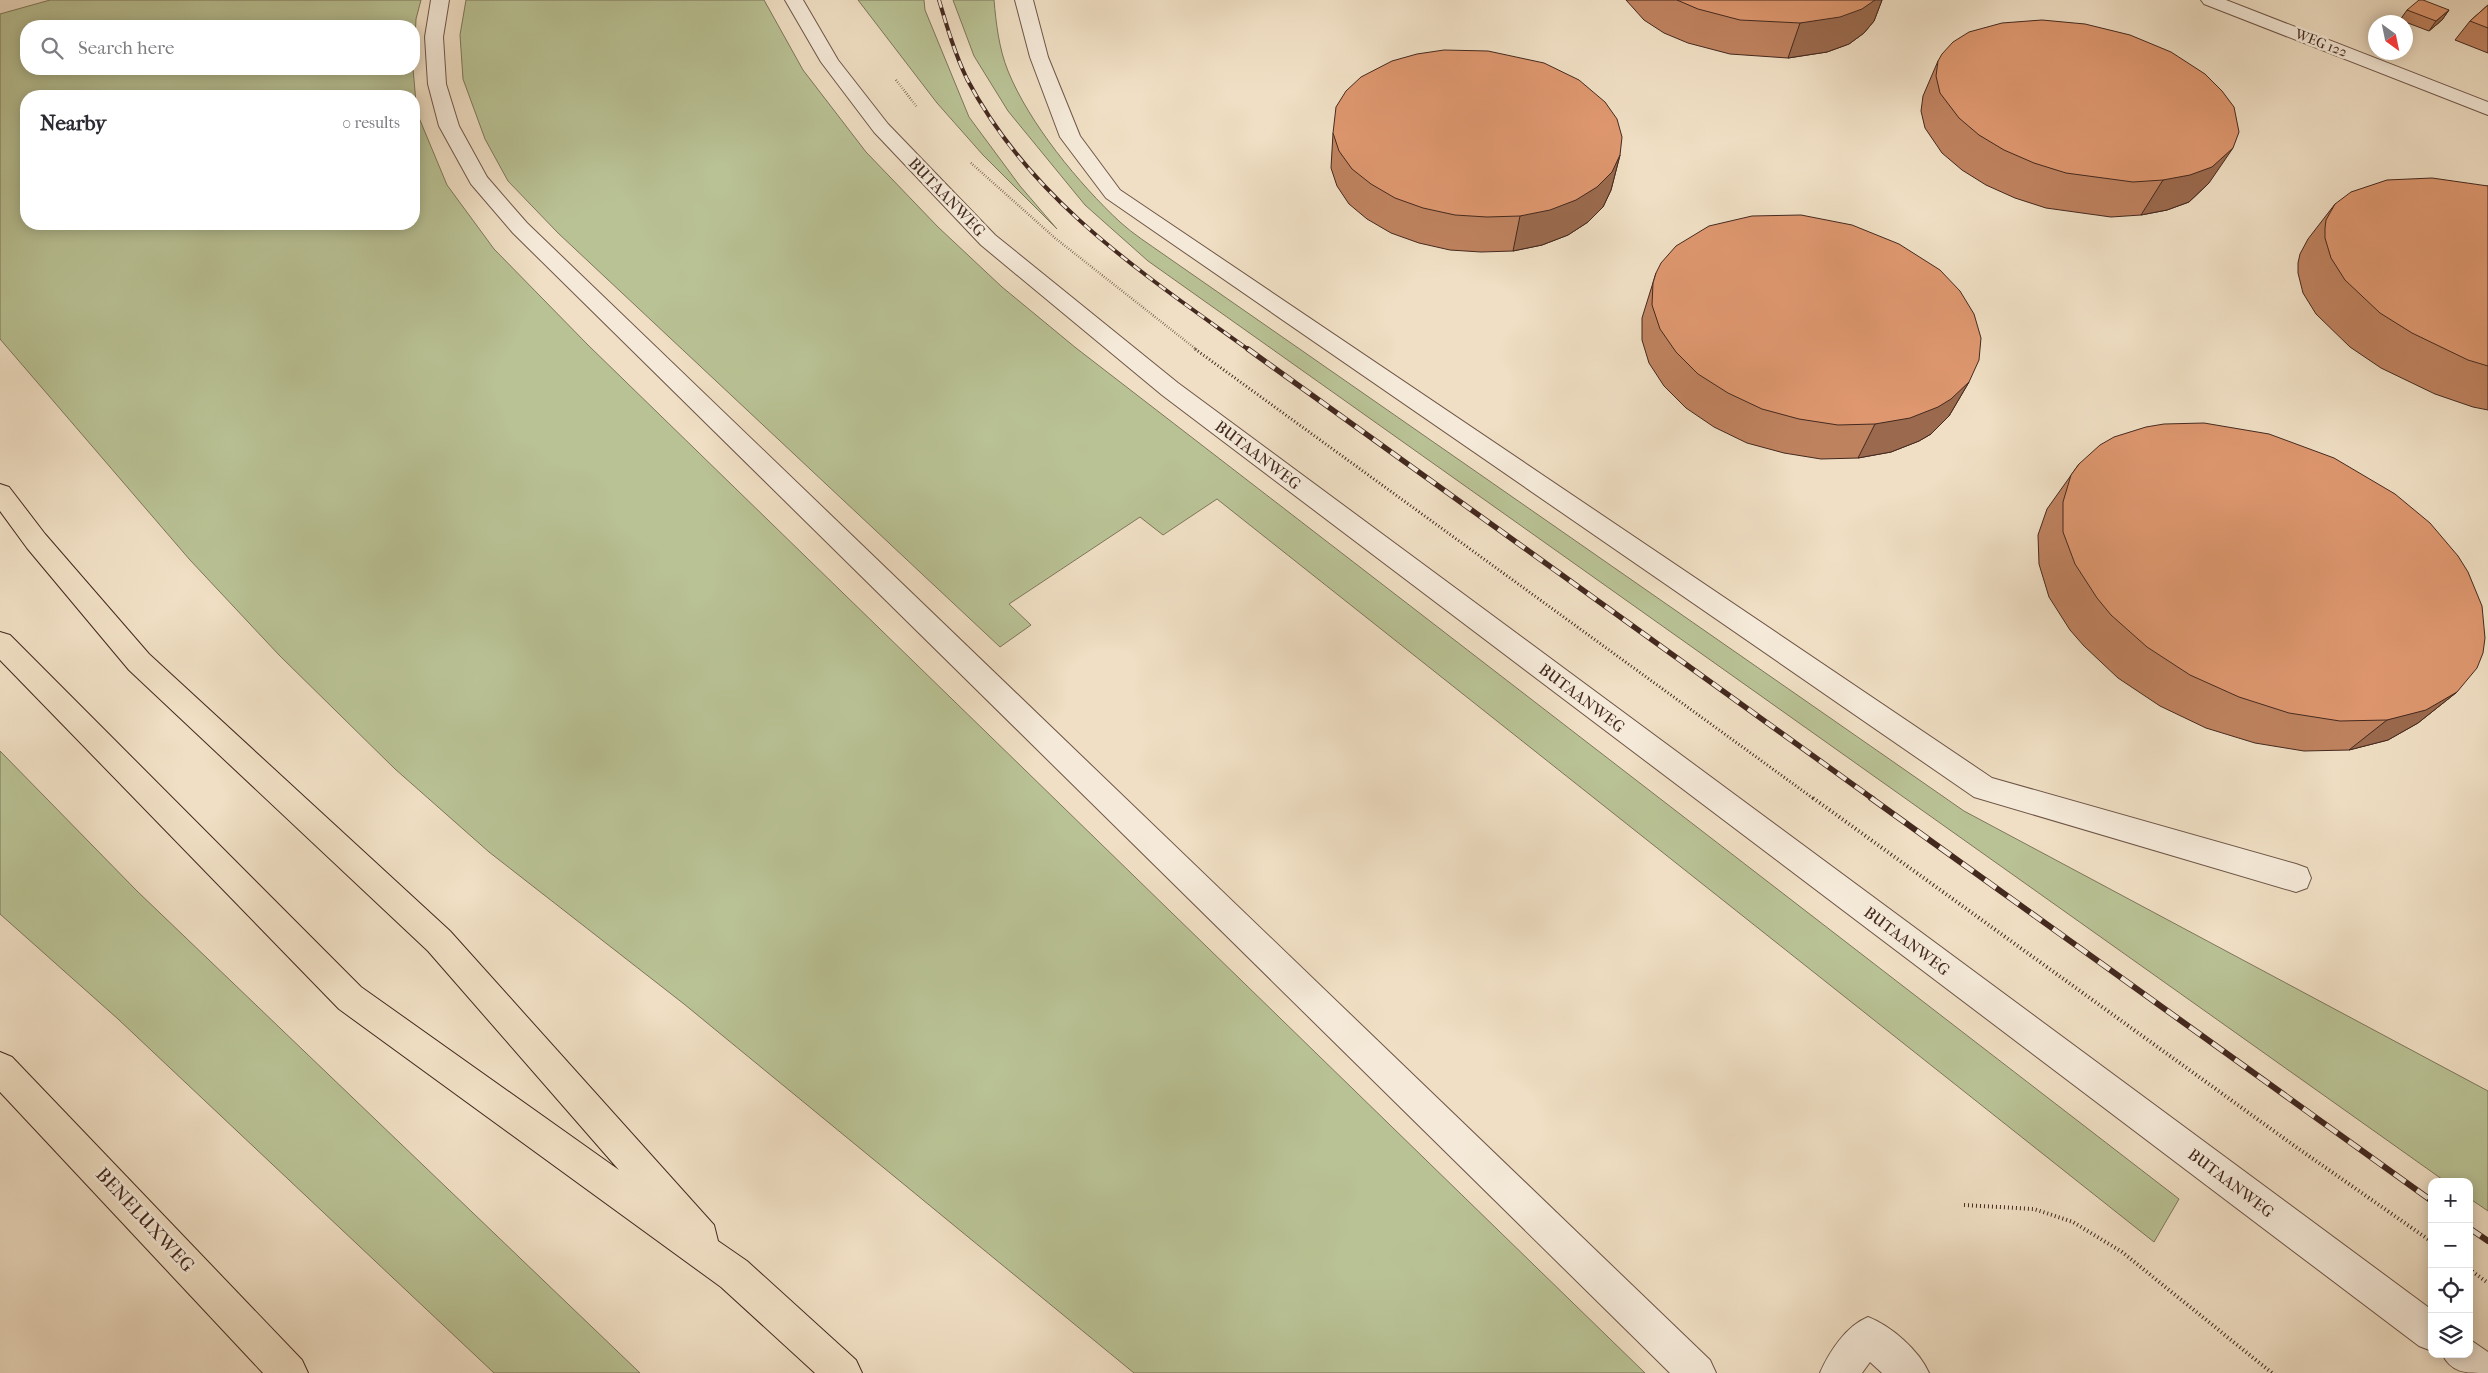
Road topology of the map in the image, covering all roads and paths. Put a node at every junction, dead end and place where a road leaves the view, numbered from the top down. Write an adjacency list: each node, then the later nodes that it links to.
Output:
1 (440, 0): 22 (street)
2 (794, 0): 18 (street, BUTAANWEG)
3 (1024, 0): 11 (street)
4 (2210, 0): 6 (street, WEG 122)
5 (889, 72): 7 (path)
6 (2488, 108)
7 (919, 110)
8 (966, 159): 14 (path)
9 (0, 493): 16 (highway)
10 (0, 643): 16 (highway)
11 (2296, 878)
12 (0, 1068): 20 (highway, BENELUXWEG)
13 (1964, 1205): 25 (path)
14 (2428, 1239)
15 (2473, 1272): 17 (path)
16 (734, 1274): 21 (highway)
17 (2488, 1283)
18 (2428, 1330)
19 (2465, 1358): 26 (street)
20 (289, 1373)
21 (843, 1373)
22 (1696, 1373)
23 (1839, 1373): 24 (street)
24 (1910, 1373)
25 (2272, 1373)
26 (2485, 1373)

